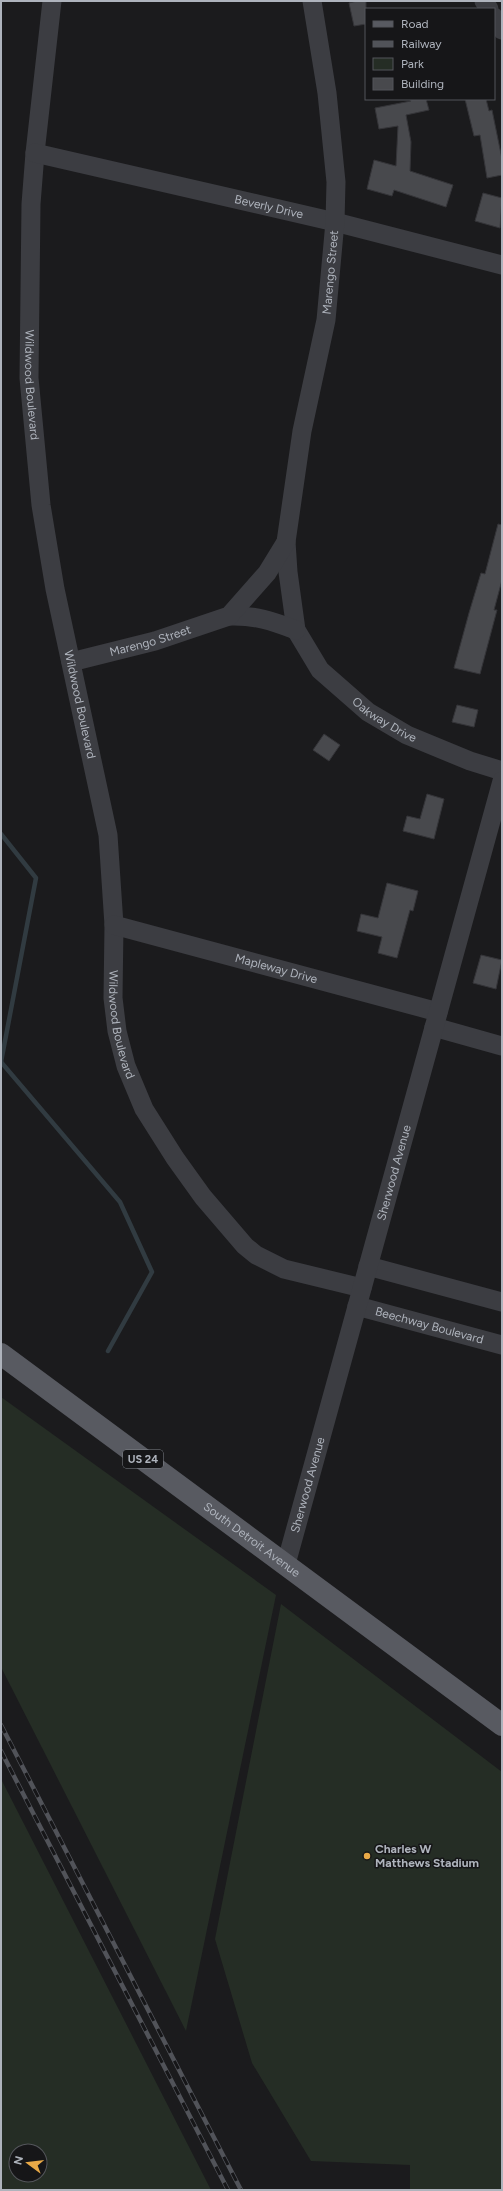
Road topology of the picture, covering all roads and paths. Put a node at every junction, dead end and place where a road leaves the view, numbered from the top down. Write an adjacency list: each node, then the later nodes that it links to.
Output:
1 (52, 1): 5 (street, Wildwood Boulevard)
2 (312, 1): 6 (street, Marengo Street)
3 (495, 19): 4 (street)
4 (502, 30)
5 (35, 153): 6 (street, Beverly Drive); 11 (street, Wildwood Boulevard)
6 (335, 222): 7 (street, Beverly Drive); 8 (street, Marengo Street)
7 (502, 265)
8 (286, 542): 9 (street, Marengo Street); 10 (street, Marengo Street)
9 (229, 616): 10 (street, Marengo Street); 11 (street, Marengo Street)
10 (296, 630): 12 (street, Oakway Drive)
11 (71, 662): 14 (street, Wildwood Boulevard)
12 (502, 771)
13 (502, 781): 15 (street, Sherwood Avenue)
14 (114, 925): 15 (street, Mapleway Drive); 18 (street, Wildwood Boulevard)
15 (436, 1020): 16 (street, Mapleway Drive); 17 (street, Sherwood Avenue)
16 (502, 1046)
17 (368, 1266): 18 (street, Sherwood Avenue); 19 (street)
18 (362, 1288): 20 (street, Sherwood Avenue)
19 (502, 1302)
20 (357, 1306): 21 (street, Beechway Boulevard); 23 (street, Sherwood Avenue)
21 (502, 1345)
22 (1, 1354): 23 (main road, South Detroit Avenue / US 24)
23 (286, 1564): 24 (main road, South Detroit Avenue / US 24)
24 (502, 1725)

